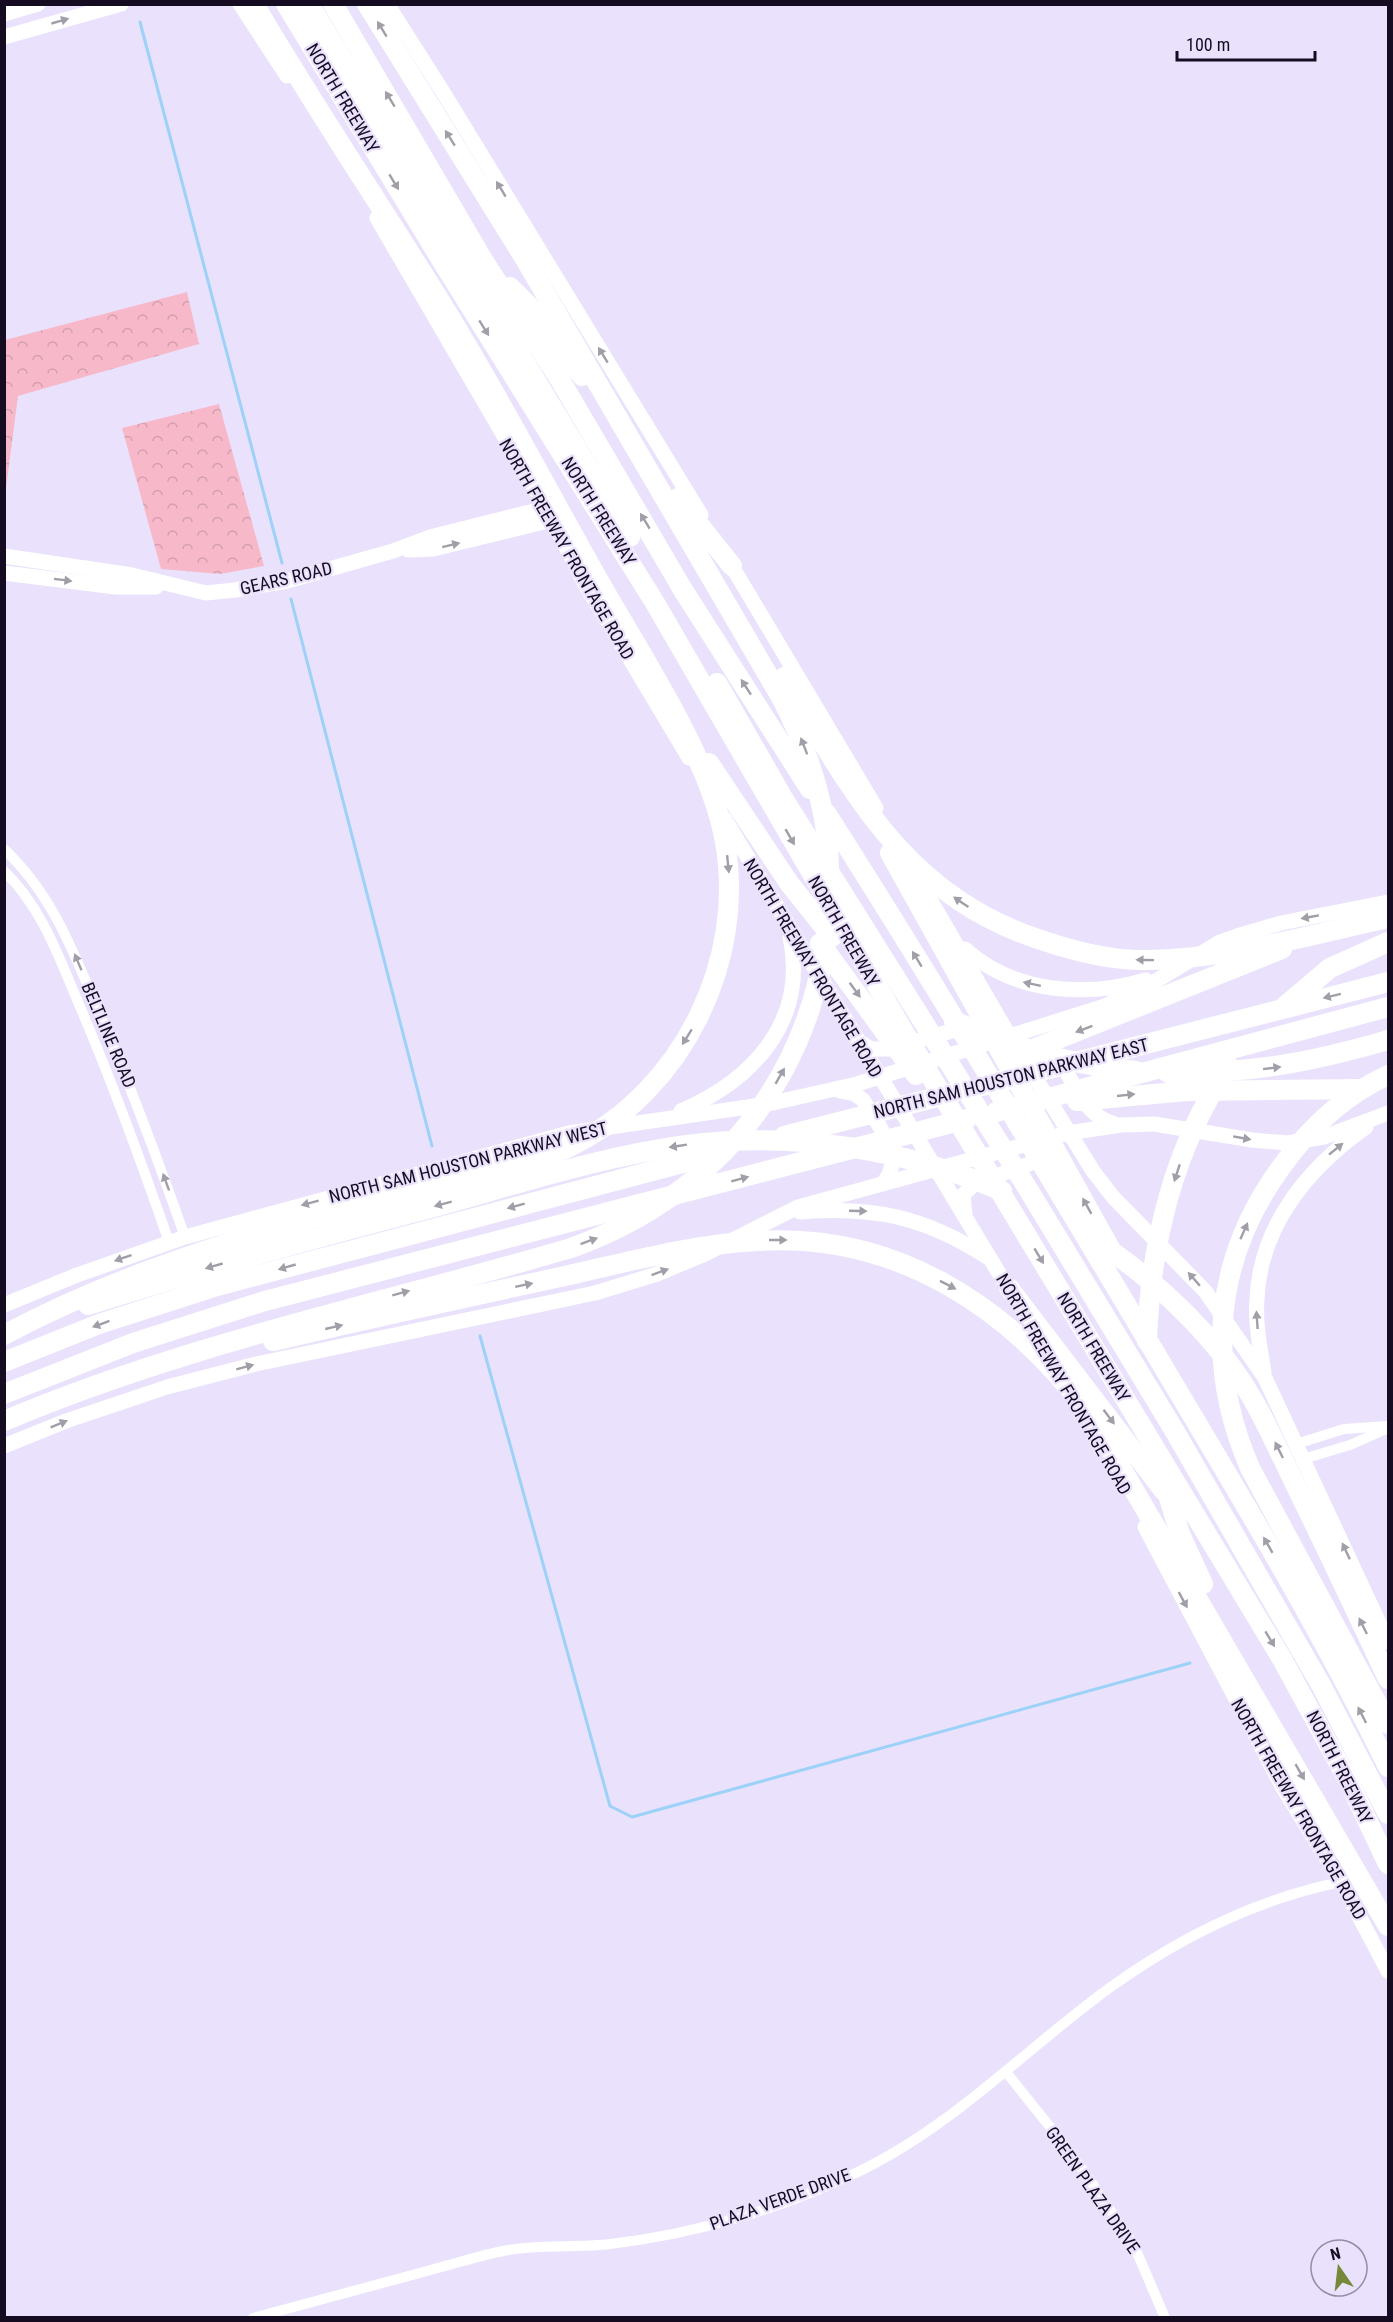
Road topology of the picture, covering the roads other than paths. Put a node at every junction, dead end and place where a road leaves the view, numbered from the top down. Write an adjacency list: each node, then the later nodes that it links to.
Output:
1 (38, 4): 11 (main road)
2 (121, 4): 12 (main road, one-way to 2)
3 (240, 4): 13 (main road, NORTH FREEWAY FRONTAGE ROAD)
4 (254, 4): 25 (highway)
5 (266, 4): 13 (main road)
6 (286, 4): 16 (highway, NORTH FREEWAY, one-way to 16)
7 (309, 4): 82 (highway, NORTH FREEWAY)
8 (333, 4): 15 (highway, NORTH FREEWAY, one-way to 8)
9 (367, 4): 14 (highway, one-way to 9)
10 (392, 11): 20 (main road, one-way to 10)
11 (4, 14)
12 (4, 37)
13 (268, 49): 17 (main road, NORTH FREEWAY FRONTAGE ROAD)
14 (525, 259): 31 (highway, one-way to 14); 68 (highway, one-way to 14)
15 (483, 260): 20 (highway); 70 (highway, NORTH FREEWAY, one-way to 15)
16 (442, 261): 23 (highway); 40 (highway, NORTH FREEWAY, one-way to 40)
17 (549, 514): 23 (main road, NORTH FREEWAY FRONTAGE ROAD); 24 (main road, GEARS ROAD)
18 (4, 556): 19 (main road, GEARS ROAD)
19 (36, 559): 22 (main road); 24 (main road, GEARS ROAD)
20 (732, 566): 26 (main road)
21 (4, 573): 22 (main road, GEARS ROAD)
22 (35, 576): 24 (main road, GEARS ROAD, one-way to 24)
23 (585, 584): 27 (main road, NORTH FREEWAY FRONTAGE ROAD)
24 (177, 587)
25 (653, 675): 43 (highway, one-way to 43); 65 (highway, one-way to 65)
26 (831, 732): 33 (main road); 37 (highway)
27 (687, 755): 32 (main road, NORTH FREEWAY FRONTAGE ROAD); 40 (highway, one-way to 40)
28 (4, 849): 60 (street, BELTLINE ROAD, one-way to 28)
29 (4, 872): 61 (street, BELTLINE ROAD)
30 (1389, 903): 35 (main road, one-way to 35); 53 (highway, one-way to 53)
31 (1389, 918)
32 (784, 920): 42 (main road, NORTH FREEWAY FRONTAGE ROAD); 50 (main road)
33 (957, 942): 35 (main road, one-way to 33); 37 (main road)
34 (1389, 942): 48 (highway)
35 (1172, 972): 39 (main road)
36 (1389, 982): 53 (highway, NORTH SAM HOUSTON PARKWAY EAST, one-way to 53)
37 (977, 991): 41 (main road); 42 (main road); 70 (highway, one-way to 37)
38 (1389, 1008): 51 (highway, NORTH SAM HOUSTON PARKWAY EAST)
39 (1061, 1020): 41 (main road); 52 (main road)
40 (894, 1031): 76 (highway, NORTH FREEWAY, one-way to 76)
41 (1010, 1037): 45 (main road, NORTH SAM HOUSTON PARKWAY WEST); 54 (main road)
42 (856, 1039): 45 (main road, NORTH FREEWAY FRONTAGE ROAD)
43 (1389, 1040)
44 (1389, 1075): 80 (highway, one-way to 44)
45 (879, 1078): 47 (main road, NORTH SAM HOUSTON PARKWAY WEST); 55 (main road, NORTH FREEWAY FRONTAGE ROAD)
46 (1389, 1087): 48 (highway)
47 (834, 1091): 50 (main road, NORTH SAM HOUSTON PARKWAY WEST); 57 (main road)
48 (1215, 1095): 51 (highway, one-way to 48); 79 (highway, one-way to 79)
49 (1385, 1115): 52 (main road, one-way to 49); 67 (main road, one-way to 49)
50 (662, 1118): 60 (main road, NORTH SAM HOUSTON PARKWAY WEST, one-way to 60)
51 (965, 1120): 69 (highway, NORTH SAM HOUSTON PARKWAY EAST, one-way to 51)
52 (1121, 1125): 54 (main road)
53 (811, 1129): 66 (highway, NORTH SAM HOUSTON PARKWAY EAST, one-way to 66)
54 (1068, 1133): 55 (main road); 56 (main road)
55 (934, 1169): 57 (main road); 59 (main road, NORTH FREEWAY FRONTAGE ROAD)
56 (1093, 1171): 59 (main road); 67 (main road, one-way to 56)
57 (883, 1183): 58 (main road)
58 (779, 1215): 62 (main road, one-way to 62); 74 (main road, one-way to 58)
59 (967, 1221): 62 (main road, NORTH FREEWAY FRONTAGE ROAD)
60 (185, 1237): 61 (main road, NORTH SAM HOUSTON PARKWAY WEST)
61 (169, 1242): 64 (main road, NORTH SAM HOUSTON PARKWAY WEST, one-way to 64)
62 (991, 1259): 63 (main road, NORTH FREEWAY FRONTAGE ROAD)
63 (1009, 1288): 76 (highway, one-way to 76); 84 (main road, NORTH FREEWAY FRONTAGE ROAD, one-way to 84)
64 (4, 1305)
65 (4, 1336): 78 (highway, one-way to 65)
66 (4, 1362)
67 (1265, 1378): 73 (main road)
68 (73, 1393): 71 (highway); 79 (highway, one-way to 79)
69 (4, 1394)
70 (1188, 1408): 81 (highway, NORTH FREEWAY, one-way to 70)
71 (4, 1421)
72 (1389, 1427): 73 (street); 75 (street)
73 (1296, 1444): 75 (main road)
74 (4, 1446)
75 (1303, 1459): 77 (main road, one-way to 75)
76 (1254, 1612): 83 (highway, NORTH FREEWAY, one-way to 83)
77 (1389, 1642)
78 (1389, 1679)
79 (1260, 1703): 85 (highway, one-way to 85)
80 (1389, 1724)
81 (1389, 1767)
82 (1389, 1814)
83 (1389, 1864)
84 (1341, 1882): 86 (main road, NORTH FREEWAY FRONTAGE ROAD); 87 (street, PLAZA VERDE DRIVE)
85 (1389, 1926)
86 (1389, 1971)
87 (1006, 2072): 88 (street, PLAZA VERDE DRIVE); 89 (street, GREEN PLAZA DRIVE)
88 (253, 2318)
89 (1165, 2318)

